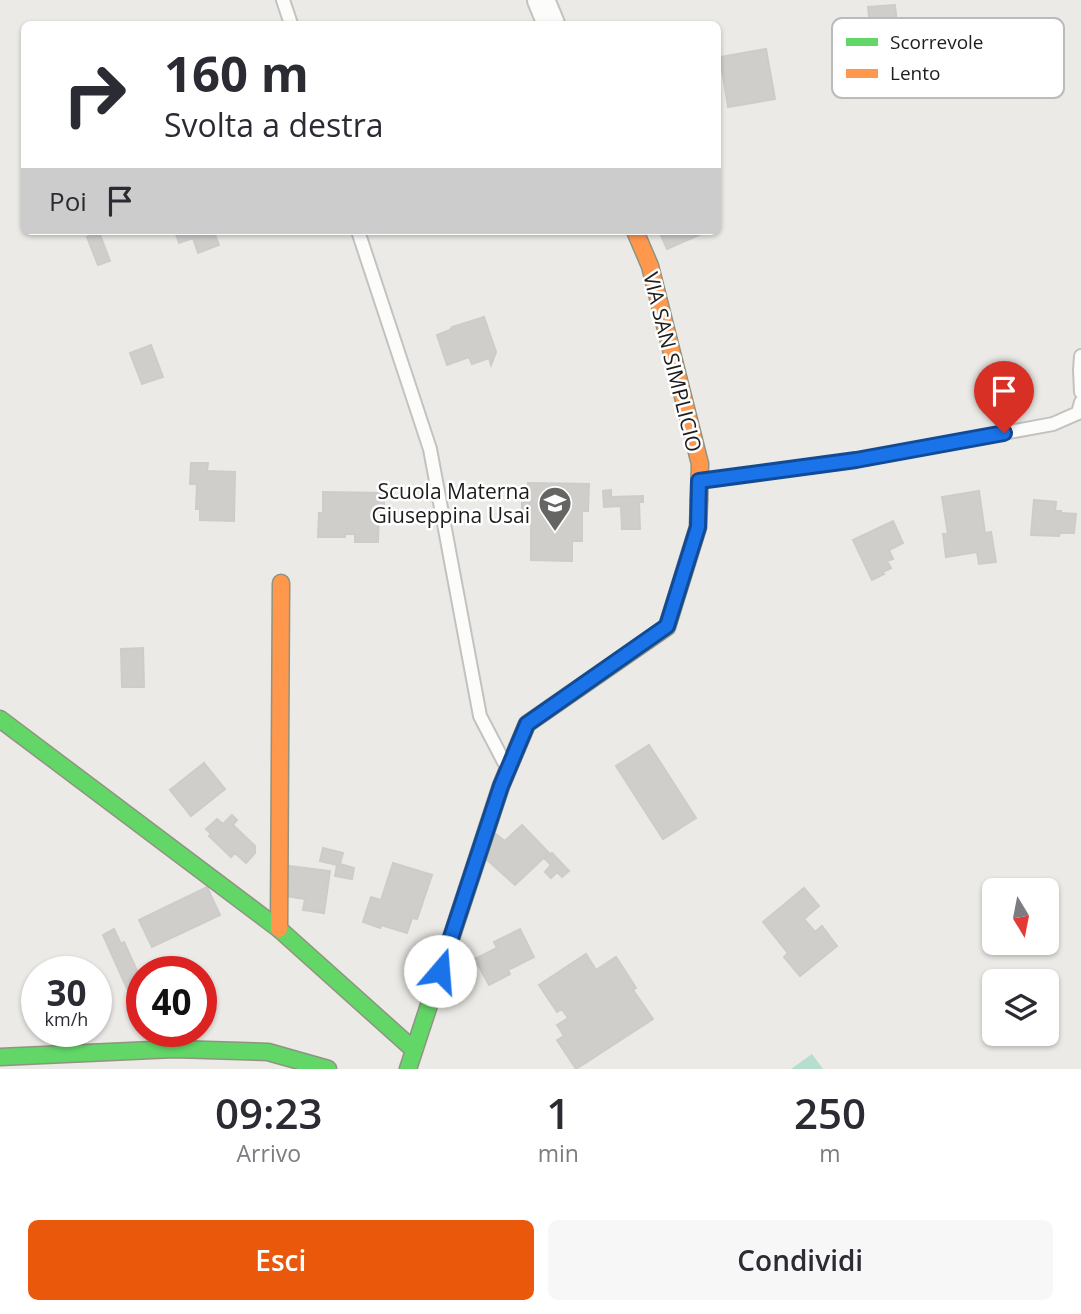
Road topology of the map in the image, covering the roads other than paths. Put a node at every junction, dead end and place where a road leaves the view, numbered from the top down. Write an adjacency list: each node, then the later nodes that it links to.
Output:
1 (283, 0): 3 (lane)
2 (541, 0): 4 (street)
3 (290, 21)
4 (550, 21)
5 (359, 235): 13 (lane)
6 (637, 235): 10 (street, VIA SAN SIMPLICIO)
7 (1081, 356): 8 (lane)
8 (1081, 392)
9 (1081, 402): 10 (lane)
10 (699, 481): 13 (street, VIA SAN SIMPLICIO)
11 (281, 583): 14 (street)
12 (0, 719): 14 (street)
13 (508, 770): 15 (street, VIA SAN SIMPLICIO)
14 (279, 929): 15 (street)
15 (414, 1050): 18 (street, VIA SAN SIMPLICIO)
16 (0, 1057): 17 (street)
17 (328, 1069)
18 (408, 1069)

